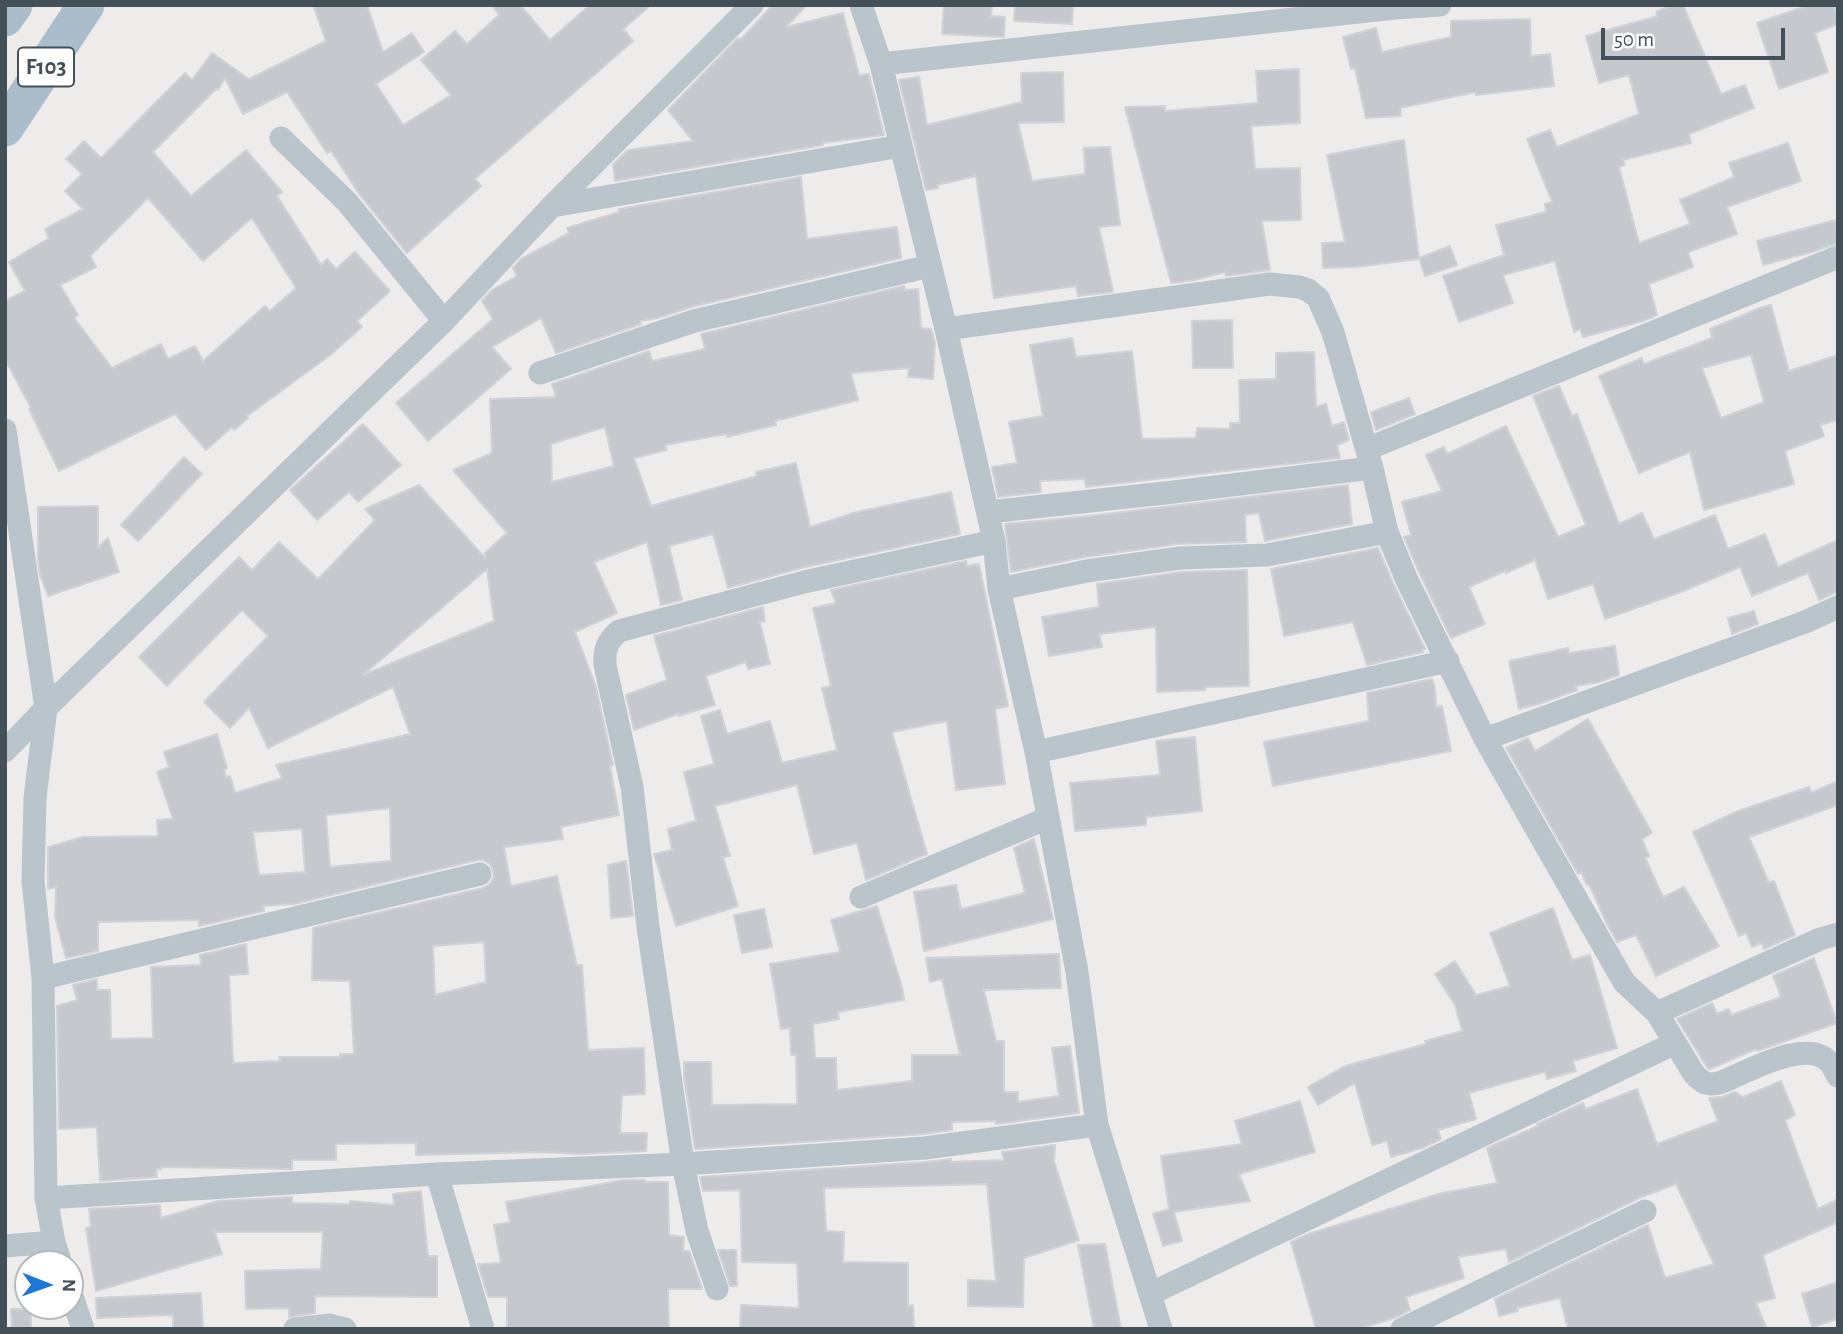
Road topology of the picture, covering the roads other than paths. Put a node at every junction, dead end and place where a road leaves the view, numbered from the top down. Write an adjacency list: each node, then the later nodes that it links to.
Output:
1 (14, 5): 6 (main road, F103)
2 (86, 5): 8 (main road, F103)
3 (752, 5): 11 (street)
4 (861, 5): 7 (street)
5 (1440, 5): 7 (street)
6 (5, 18)
7 (881, 64): 10 (street)
8 (5, 128)
9 (281, 138): 14 (street)
10 (901, 146): 11 (street); 13 (street)
11 (552, 206): 14 (street)
12 (1838, 257): 18 (street)
13 (930, 266): 15 (street); 16 (street)
14 (444, 321): 25 (street)
15 (946, 329): 18 (street); 19 (street)
16 (540, 373)
17 (5, 430): 25 (street)
18 (1370, 458): 19 (street); 20 (street)
19 (988, 512): 21 (street)
20 (1387, 532): 22 (street); 24 (street)
21 (994, 541): 22 (street); 38 (street)
22 (999, 589): 28 (street)
23 (1838, 607): 26 (street)
24 (1448, 661): 26 (street); 28 (street)
25 (46, 708): 27 (street); 33 (street)
26 (1485, 739): 34 (street)
27 (5, 751)
28 (1036, 752): 29 (street)
29 (1048, 818): 31 (street); 37 (street)
30 (480, 874): 33 (street)
31 (860, 897)
32 (1838, 934): 34 (street)
33 (43, 978): 40 (street)
34 (1657, 1013): 35 (street)
35 (1675, 1042): 36 (street); 46 (street)
36 (1838, 1076)
37 (1097, 1125): 38 (street); 46 (street)
38 (683, 1164): 39 (street); 45 (street)
39 (437, 1174): 40 (street); 49 (street)
40 (46, 1198): 44 (street)
41 (1645, 1211): 51 (street)
42 (5, 1246): 43 (street)
43 (35, 1250)
44 (57, 1250)
45 (717, 1289)
46 (1150, 1294): 50 (street)
47 (295, 1329): 48 (street)
48 (345, 1329)
49 (483, 1329)
50 (1161, 1329)
51 (1402, 1329)

